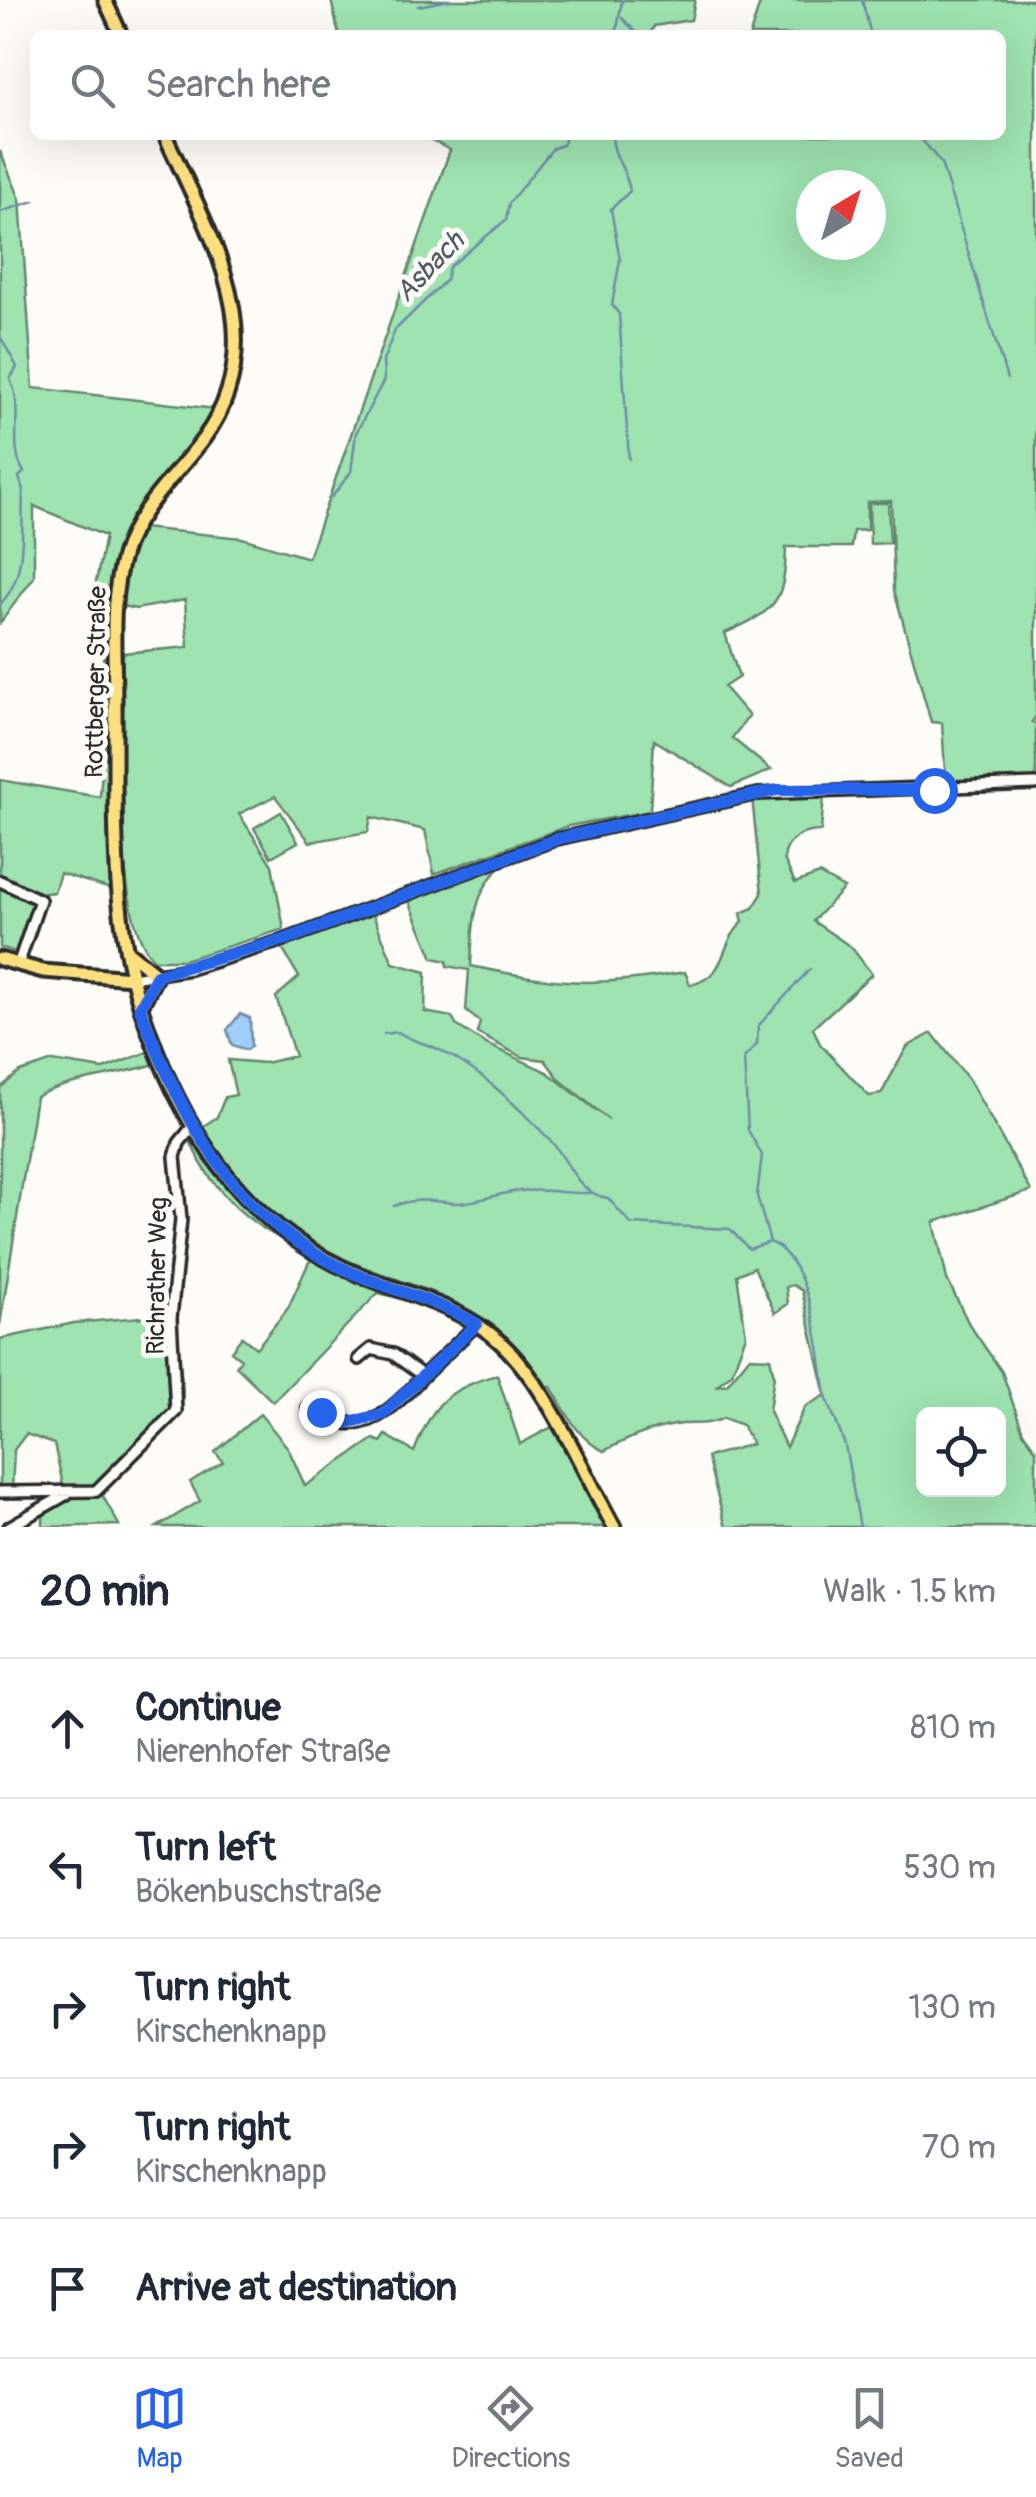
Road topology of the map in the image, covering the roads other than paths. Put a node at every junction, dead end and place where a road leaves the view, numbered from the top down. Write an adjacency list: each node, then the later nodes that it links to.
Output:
1 (106, 0): 2 (main road)
2 (119, 30)
3 (167, 140): 6 (main road, Rottberger Straße)
4 (1036, 784): 9 (street)
5 (0, 881): 8 (street)
6 (128, 952): 9 (main road); 10 (main road); 11 (main road, Rottberger Straße)
7 (0, 959): 8 (main road)
8 (18, 965): 10 (main road)
9 (157, 975): 11 (street); 12 (main road)
10 (104, 978): 11 (main road)
11 (132, 978): 12 (main road, Rottberger Straße)
12 (140, 1008): 13 (main road, Rottberger Straße)
13 (192, 1127): 14 (main road, Rottberger Straße); 19 (street, Richrather Weg)
14 (477, 1324): 16 (street); 21 (main road)
15 (360, 1358): 16 (street)
16 (424, 1376): 17 (street)
17 (308, 1408)
18 (0, 1492): 19 (street, Richrather Weg)
19 (69, 1492): 20 (street, Richrather Weg)
20 (9, 1527)
21 (614, 1527)

